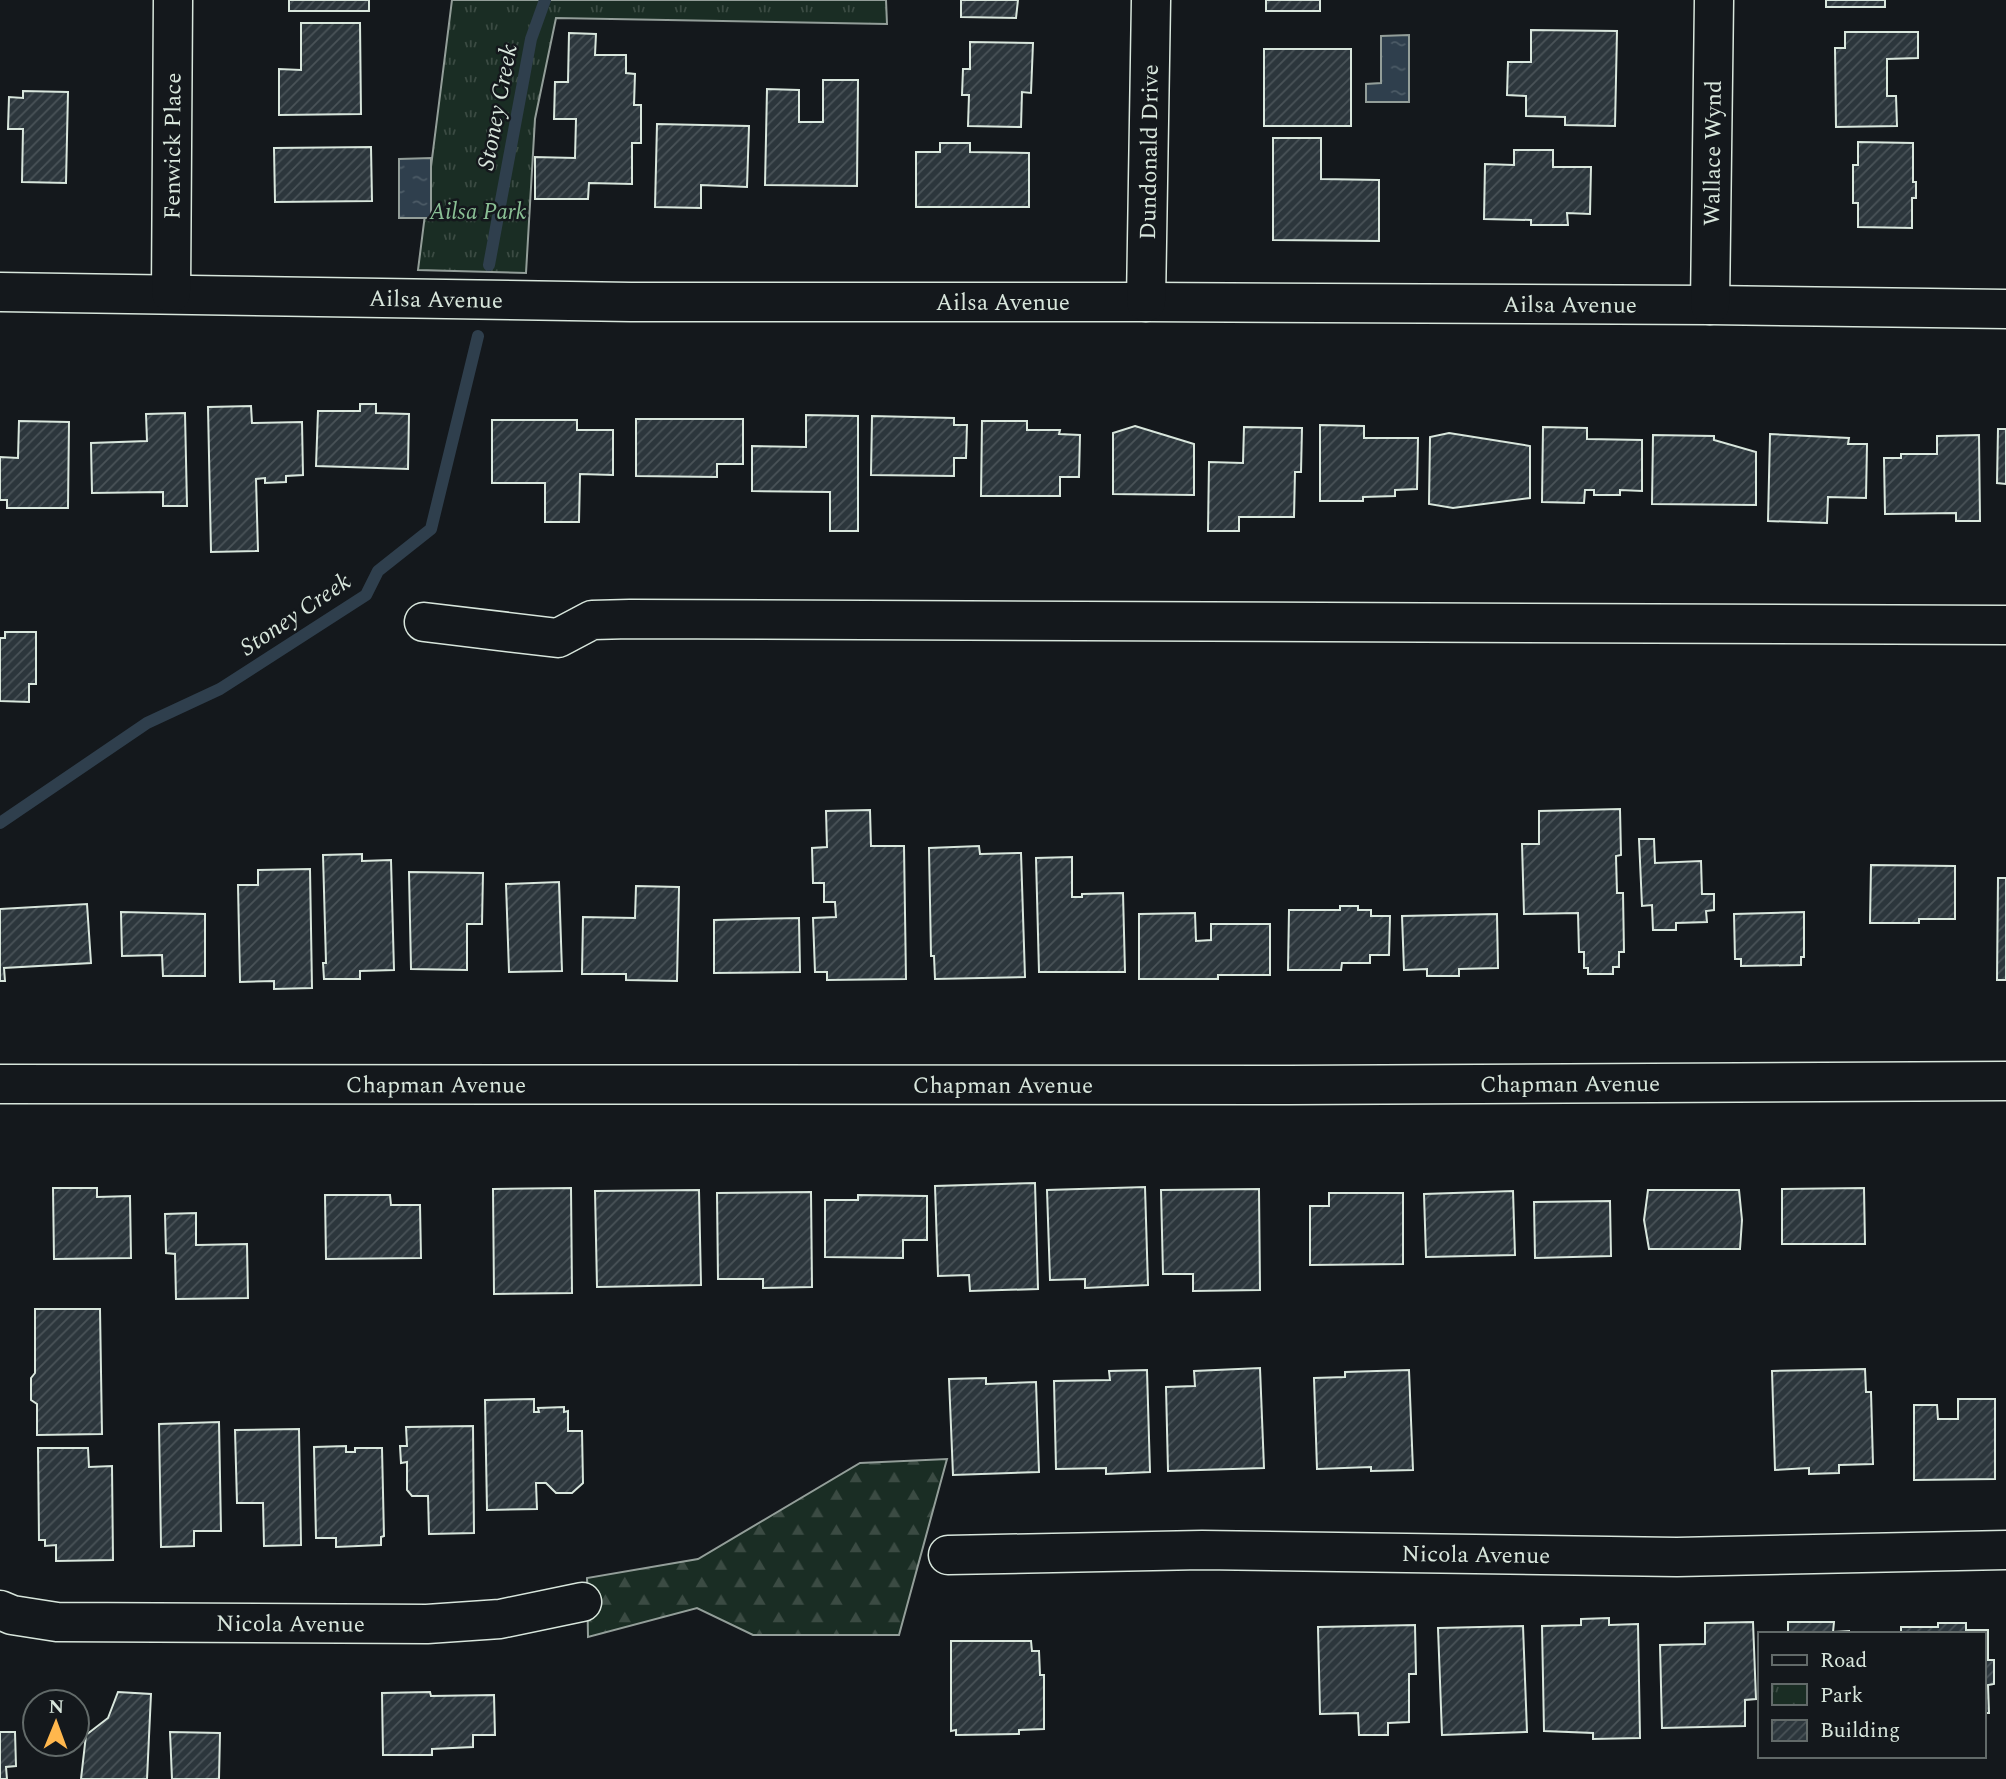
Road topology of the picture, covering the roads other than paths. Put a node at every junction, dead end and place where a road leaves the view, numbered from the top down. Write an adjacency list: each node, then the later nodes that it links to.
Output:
1 (173, 0): 5 (street, Fenwick Place)
2 (1150, 0): 6 (street, Dundonald Drive)
3 (1714, 0): 7 (street, Wallace Wynd)
4 (0, 292): 5 (street, Ailsa Avenue)
5 (171, 293): 6 (street, Ailsa Avenue)
6 (1146, 302): 7 (street, Ailsa Avenue)
7 (1710, 305): 8 (street, Ailsa Avenue)
8 (2006, 309)
9 (424, 622): 10 (street)
10 (2006, 625)
11 (2006, 1081): 12 (street, Chapman Avenue)
12 (0, 1084)
13 (2006, 1550): 14 (street, Nicola Avenue)
14 (948, 1555)
15 (582, 1602): 16 (street, Nicola Avenue)
16 (0, 1610)

